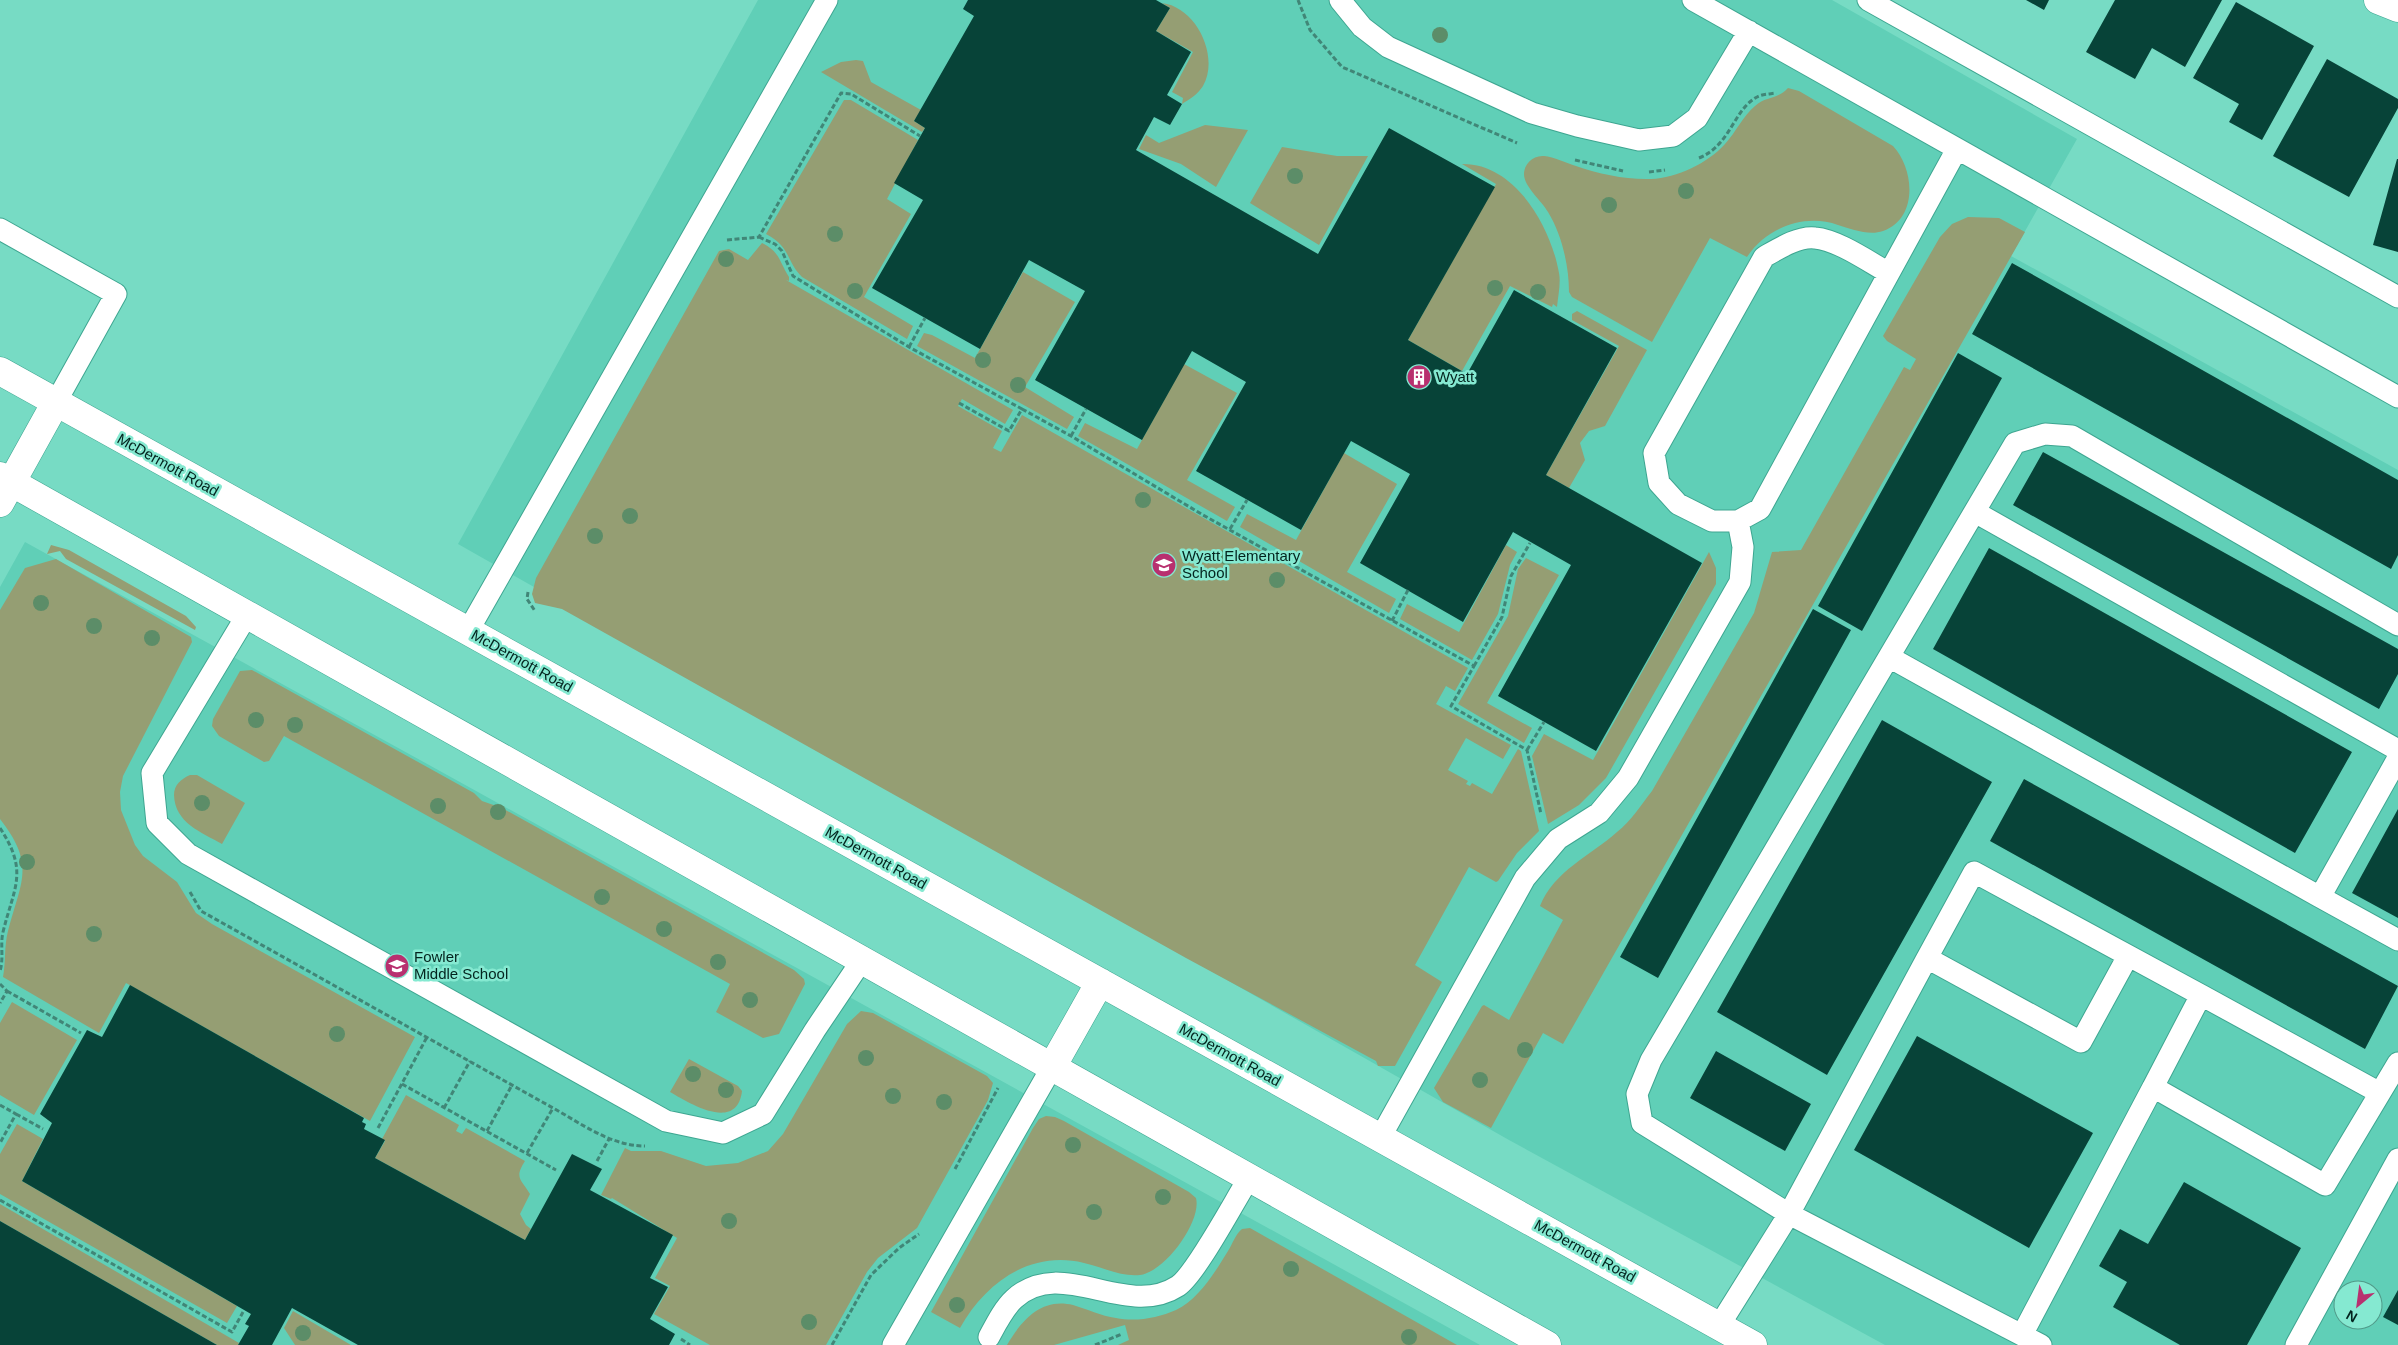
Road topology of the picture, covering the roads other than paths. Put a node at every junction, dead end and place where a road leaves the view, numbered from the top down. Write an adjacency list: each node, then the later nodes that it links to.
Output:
1 (1340, 0): 7 (lane)
2 (1694, 0): 7 (lane)
3 (1868, 0): 11 (lane)
4 (2378, 0): 6 (main road)
5 (820, 2): 20 (lane)
6 (2398, 8)
7 (1748, 31): 8 (lane)
8 (1957, 149): 10 (lane); 13 (lane)
9 (0, 228): 14 (lane)
10 (1889, 273): 17 (lane); 17 (lane)
11 (2398, 297)
12 (0, 371): 14 (main road, McDermott Road)
13 (2398, 398)
14 (56, 402): 15 (main road); 20 (main road, McDermott Road)
15 (4, 487): 18 (main road)
16 (1975, 512): 19 (lane); 21 (lane); 22 (lane)
17 (1738, 521): 35 (lane)
18 (247, 615): 28 (main road); 28 (lane)
19 (2398, 625)
20 (468, 631): 29 (main road, McDermott Road)
21 (1889, 657): 24 (lane); 38 (lane)
22 (2398, 750)
23 (2398, 758): 24 (lane)
24 (2320, 897): 25 (lane)
25 (2398, 940)
26 (2128, 956): 27 (lane); 27 (lane); 30 (lane)
27 (1927, 958): 38 (lane)
28 (862, 960): 32 (main road)
29 (1100, 982): 32 (main road); 35 (main road, McDermott Road)
30 (2201, 995): 33 (lane); 34 (lane)
31 (2398, 1063): 34 (lane)
32 (1052, 1067): 37 (main road); 42 (lane)
33 (2153, 1087): 34 (lane); 39 (lane)
34 (2380, 1093)
35 (1380, 1138): 40 (main road, McDermott Road)
36 (2398, 1159): 46 (lane)
37 (1249, 1178): 41 (lane); 43 (main road)
38 (1789, 1214): 39 (lane); 40 (lane)
39 (2022, 1335): 45 (lane)
40 (1714, 1336): 44 (main road, McDermott Road)
41 (990, 1337)
42 (894, 1345)
43 (1547, 1345)
44 (1753, 1345)
45 (2042, 1345)
46 (2296, 1345)

